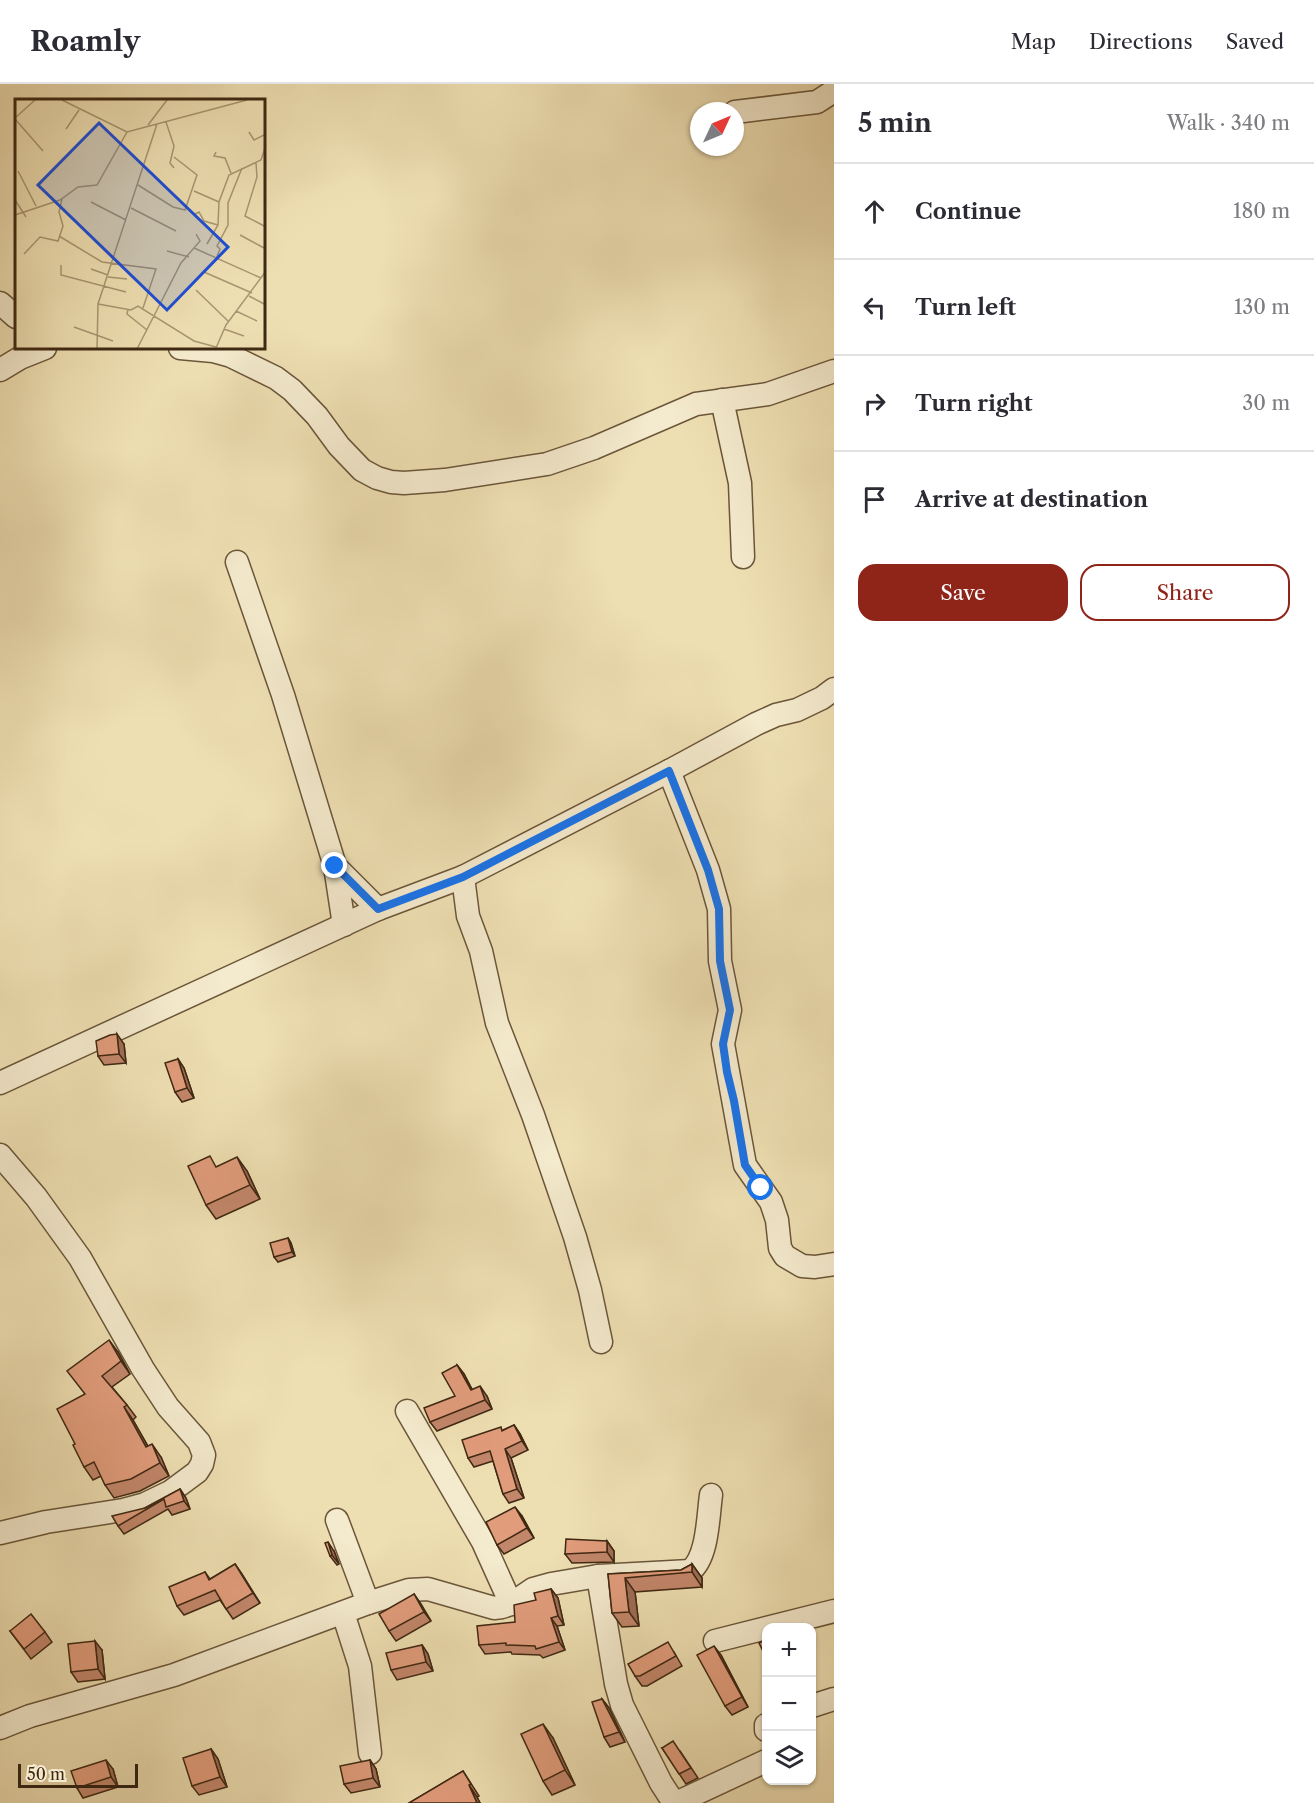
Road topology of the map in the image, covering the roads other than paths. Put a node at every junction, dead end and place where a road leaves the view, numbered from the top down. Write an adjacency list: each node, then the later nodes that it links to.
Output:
1 (828, 101): 2 (street)
2 (744, 111)
3 (0, 303): 4 (street)
4 (15, 315)
5 (39, 350): 7 (street)
6 (202, 350): 9 (street)
7 (0, 370)
8 (834, 371): 9 (street)
9 (722, 400): 10 (street)
10 (743, 557)
11 (237, 562): 14 (street)
12 (834, 689): 13 (street)
13 (669, 771): 15 (street); 20 (street)
14 (335, 866): 16 (street); 17 (street)
15 (463, 877): 16 (street); 21 (street)
16 (378, 909): 17 (street)
17 (344, 925): 18 (street)
18 (0, 1083)
19 (0, 1155): 25 (street)
20 (834, 1264)
21 (601, 1342)
22 (407, 1411): 28 (street)
23 (711, 1495): 26 (street)
24 (338, 1520): 27 (street)
25 (0, 1533)
26 (598, 1576): 28 (street); 37 (street)
27 (368, 1602): 28 (street); 30 (street)
28 (511, 1604)
29 (834, 1611): 31 (street)
30 (343, 1613): 34 (street); 35 (street)
31 (715, 1641)
32 (834, 1699): 33 (street)
33 (816, 1705)
34 (0, 1728)
35 (370, 1753)
36 (762, 1763): 37 (street)
37 (675, 1803)

